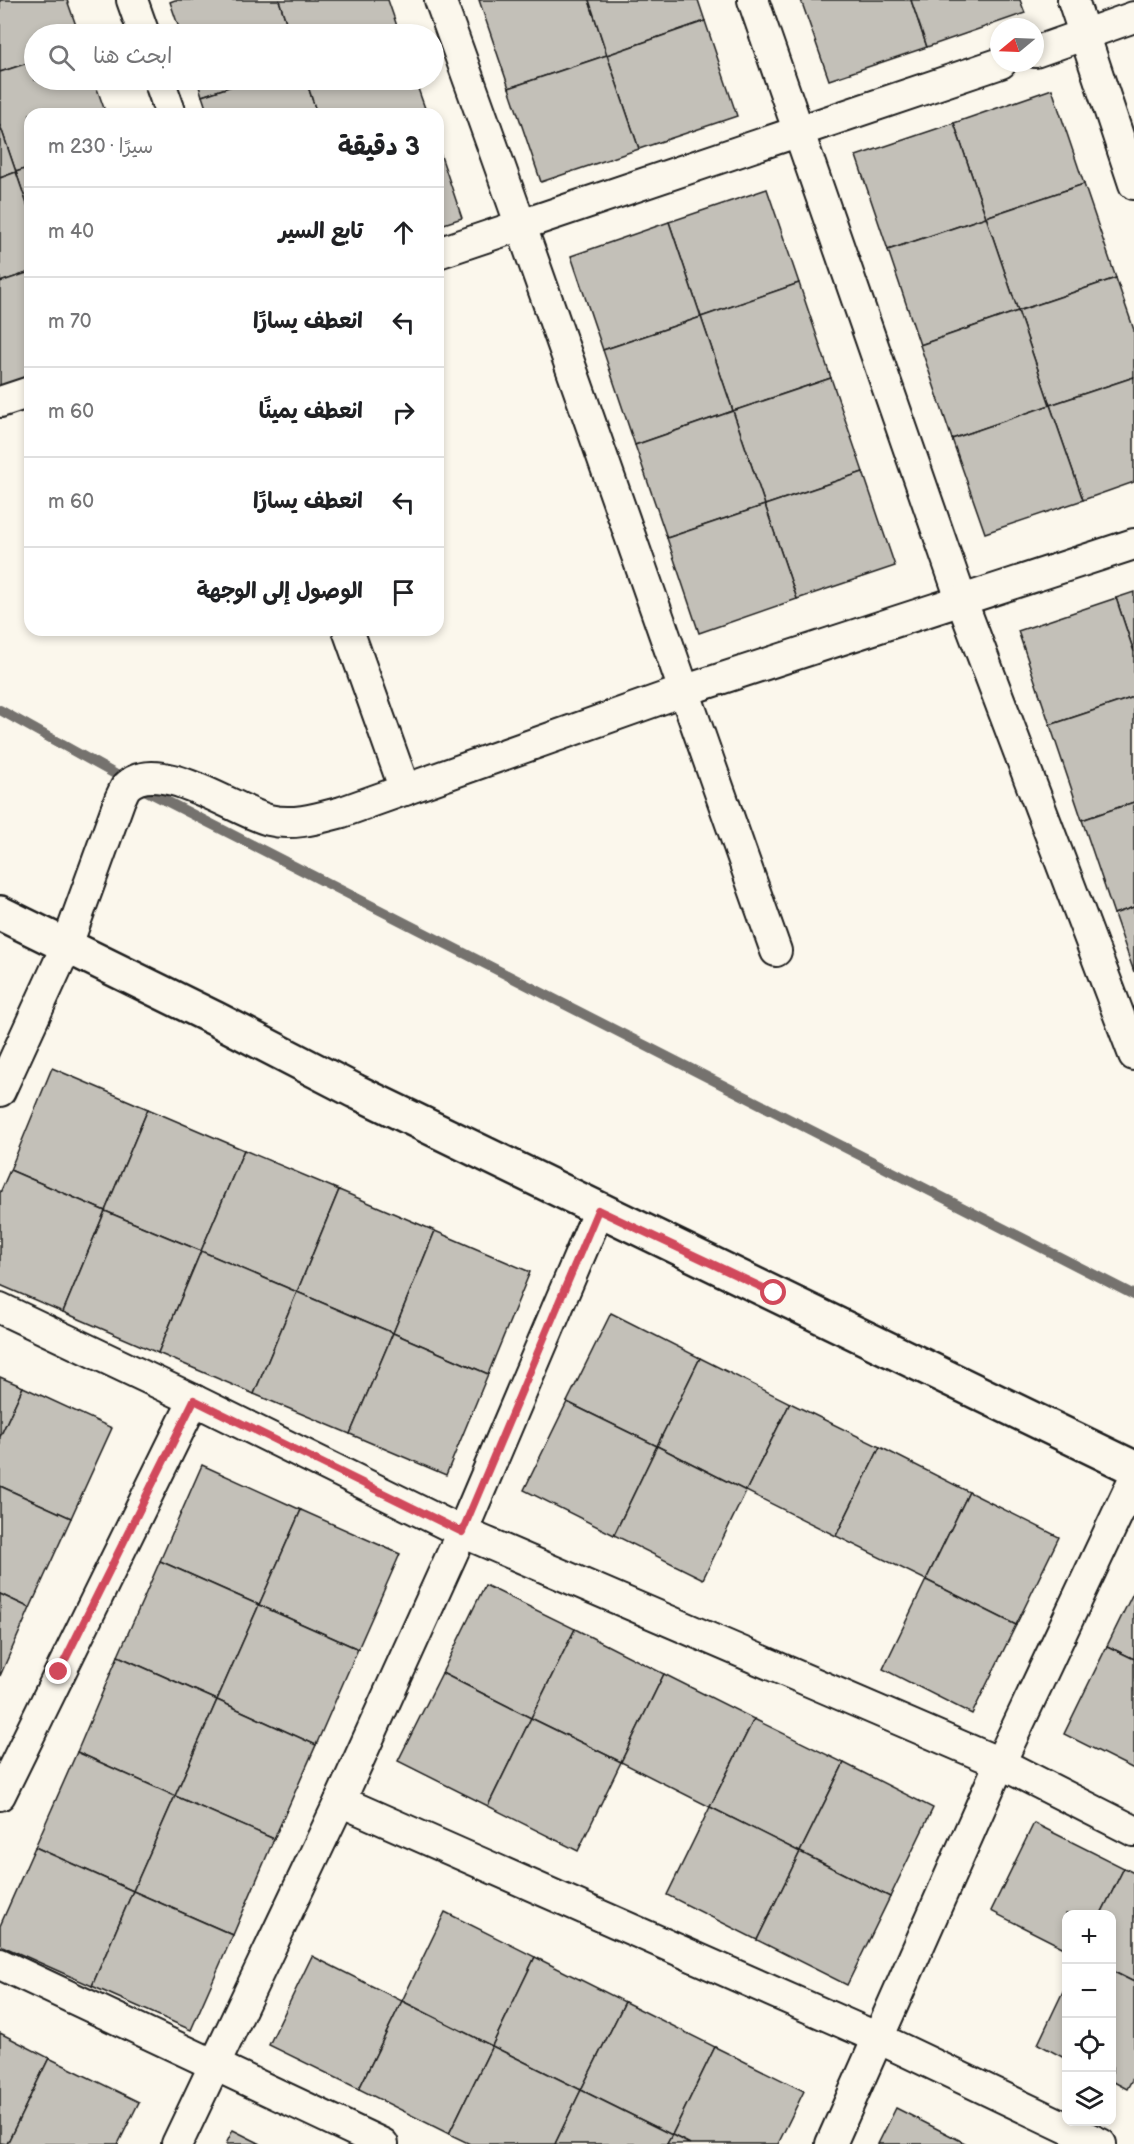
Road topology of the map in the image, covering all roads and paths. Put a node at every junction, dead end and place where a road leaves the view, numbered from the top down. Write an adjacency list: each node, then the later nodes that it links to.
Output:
1 (132, 0): 6 (street)
2 (440, 0): 14 (street)
3 (753, 0): 12 (street)
4 (1073, 0): 7 (street)
5 (1134, 17): 7 (street)
6 (140, 24)
7 (1085, 35): 8 (street); 13 (street)
8 (1044, 49)
9 (990, 67): 12 (street)
10 (163, 90): 11 (street)
11 (169, 108)
12 (799, 131): 14 (street); 19 (street)
13 (1134, 184)
14 (521, 224): 15 (street); 21 (street)
15 (444, 251)
16 (24, 394): 17 (street)
17 (0, 402)
18 (1134, 544): 19 (street)
19 (961, 599): 21 (street); 26 (street)
20 (350, 636): 22 (street)
21 (683, 691): 22 (street); 25 (street)
22 (405, 790): 24 (street)
23 (0, 913): 24 (main road)
24 (67, 945): 27 (street); 28 (main road)
25 (776, 951)
26 (1134, 1054)
27 (0, 1091)
28 (598, 1210): 31 (main road); 33 (street)
29 (0, 1308): 30 (street)
30 (194, 1400): 33 (street); 35 (street)
31 (1134, 1468)
32 (1134, 1479): 34 (street)
33 (462, 1532): 34 (street); 36 (street)
34 (1000, 1763): 37 (street); 39 (street)
35 (0, 1796)
36 (340, 1802): 39 (street); 40 (street)
37 (1134, 1831)
38 (0, 1964): 40 (street)
39 (878, 2038): 43 (street); 44 (street)
40 (214, 2064): 41 (street); 42 (street)
41 (177, 2144)
42 (383, 2144)
43 (831, 2144)
44 (1101, 2144)

